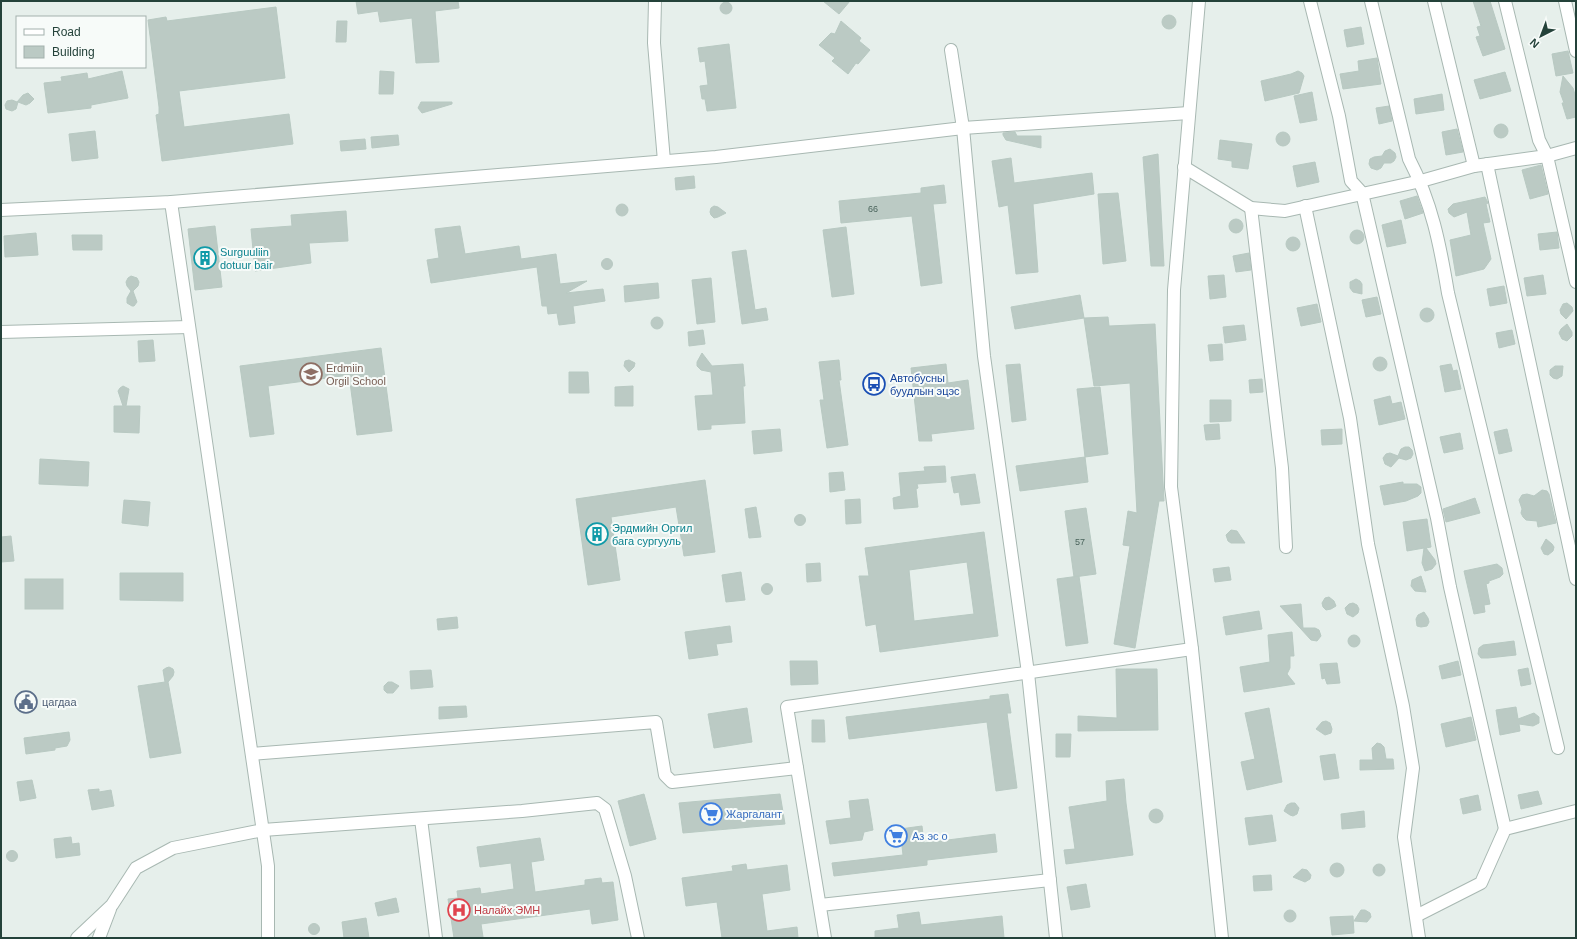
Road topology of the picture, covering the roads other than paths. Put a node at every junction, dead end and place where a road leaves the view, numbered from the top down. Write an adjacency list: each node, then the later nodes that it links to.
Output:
1 (655, 1): 14 (street)
2 (1199, 1): 10 (street)
3 (1310, 1): 18 (street)
4 (1371, 1): 17 (street)
5 (1434, 1): 15 (street)
6 (1505, 1): 13 (street)
7 (1565, 1): 9 (street)
8 (951, 50): 11 (street)
9 (1576, 51)
10 (1189, 113): 11 (street); 16 (street)
11 (963, 128): 14 (street); 29 (street)
12 (1576, 148): 13 (street)
13 (1547, 156): 15 (street); 23 (street)
14 (664, 161): 19 (street)
15 (1480, 165): 17 (street); 27 (street)
16 (1184, 167): 21 (street); 28 (street)
17 (1421, 181): 18 (street); 30 (street)
18 (1362, 193): 20 (street); 35 (street)
19 (171, 202): 22 (street); 24 (street)
20 (1305, 206): 21 (street); 40 (street)
21 (1251, 208): 26 (street)
22 (1, 210)
23 (1576, 282)
24 (189, 327): 25 (street); 31 (street)
25 (1, 332)
26 (1286, 547)
27 (1576, 579)
28 (1192, 649): 29 (street); 48 (street)
29 (1028, 673): 32 (street); 37 (street)
30 (1558, 748)
31 (252, 754): 32 (street); 36 (street)
32 (797, 768): 39 (street)
33 (1576, 811): 35 (street)
34 (420, 818): 36 (street); 44 (street); 45 (street)
35 (1505, 829): 40 (street)
36 (263, 830): 38 (street); 43 (street)
37 (1050, 880): 39 (street); 47 (street)
38 (112, 905): 41 (street); 42 (street)
39 (820, 905): 46 (street)
40 (1416, 916): 49 (street)
41 (77, 938)
42 (99, 938)
43 (268, 938)
44 (436, 938)
45 (638, 938)
46 (825, 938)
47 (1056, 938)
48 (1222, 938)
49 (1419, 938)

